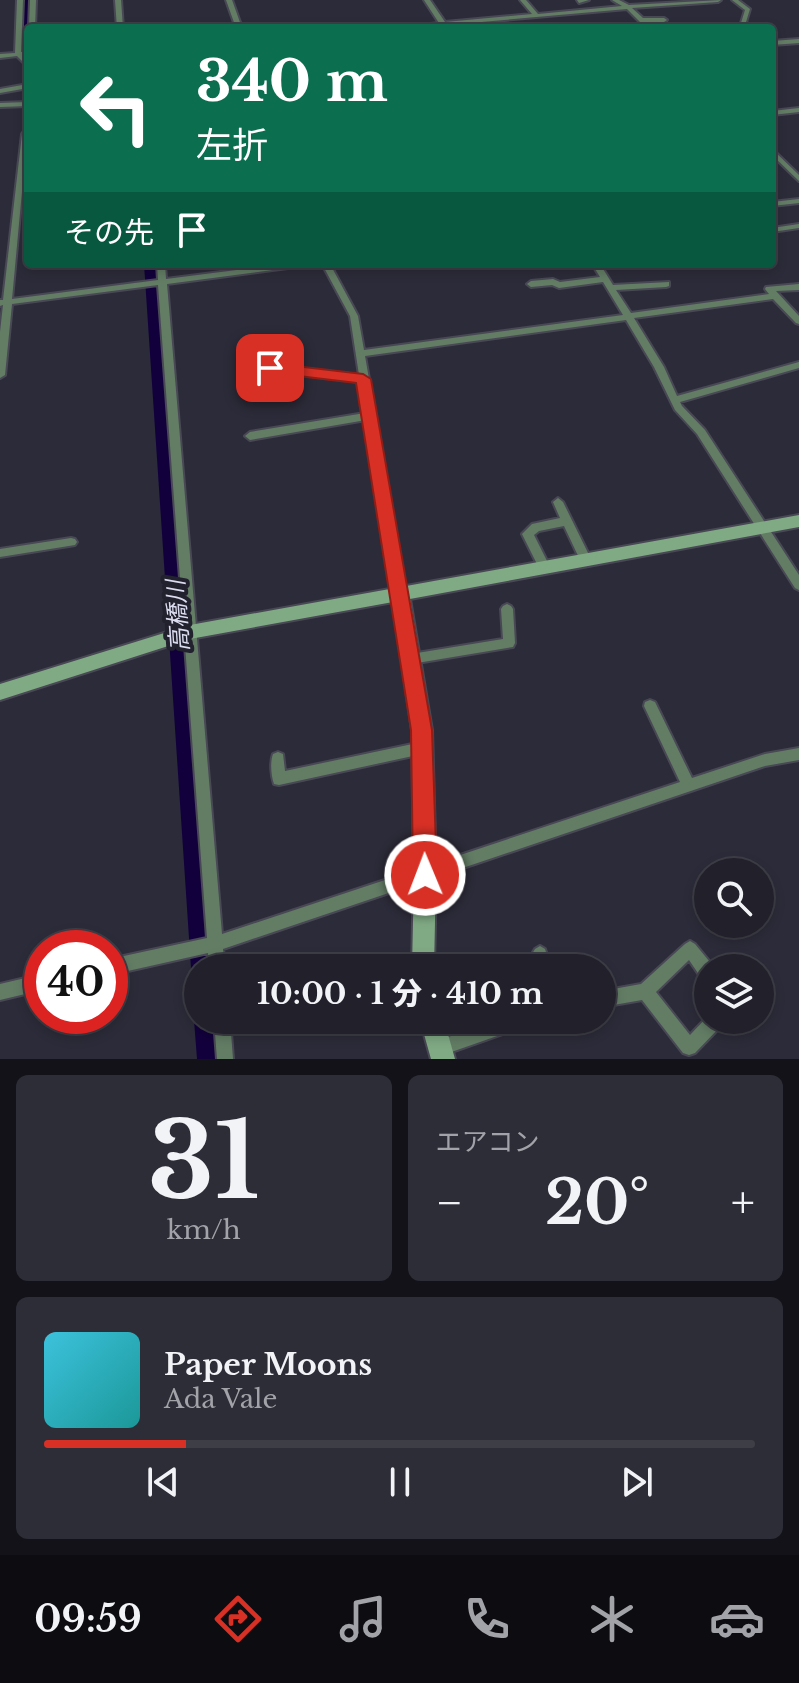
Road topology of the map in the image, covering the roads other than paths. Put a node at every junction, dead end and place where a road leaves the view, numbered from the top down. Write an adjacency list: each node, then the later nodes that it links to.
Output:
1 (20, 0): 27 (street)
2 (33, 0): 17 (street)
3 (118, 0): 18 (street)
4 (229, 0): 19 (street)
5 (427, 0): 20 (street)
6 (523, 0): 14 (street)
7 (586, 0): 12 (street)
8 (615, 0): 13 (street)
9 (708, 0): 10 (street); 13 (street)
10 (718, 0)
11 (735, 0): 23 (street)
12 (579, 1)
13 (628, 7): 14 (street); 15 (street)
14 (536, 15): 21 (street)
15 (641, 20): 16 (street); 22 (street)
16 (664, 20)
17 (32, 24)
18 (120, 24)
19 (238, 24)
20 (443, 24)
21 (461, 24)
22 (645, 24)
23 (745, 24)
24 (799, 41): 25 (street)
25 (776, 43)
26 (24, 53): 27 (street)
27 (18, 54): 28 (street); 29 (street)
28 (0, 56)
29 (24, 61)
30 (24, 87): 31 (street)
31 (0, 91)
32 (24, 104): 33 (street)
33 (0, 105)
34 (799, 110): 35 (street)
35 (776, 113)
36 (24, 142): 54 (street)
37 (776, 155): 38 (street)
38 (799, 179)
39 (799, 201): 40 (street)
40 (776, 204)
41 (799, 226): 42 (street)
42 (776, 229)
43 (162, 268): 48 (street)
44 (272, 268): 48 (street)
45 (328, 268): 57 (street)
46 (599, 268): 47 (street)
47 (606, 279): 49 (street); 52 (street)
48 (164, 282): 54 (street); 76 (street)
49 (531, 284)
50 (666, 284): 52 (street)
51 (799, 287): 53 (street)
52 (612, 288): 55 (street)
53 (775, 296): 55 (street); 56 (street)
54 (5, 302): 60 (street)
55 (630, 317): 57 (street); 62 (street)
56 (799, 321)
57 (360, 354): 61 (street)
58 (799, 365): 62 (street)
59 (270, 368): 61 (street)
60 (0, 375)
61 (363, 379): 63 (street)
62 (674, 400): 68 (street)
63 (369, 416): 64 (street); 74 (street)
64 (250, 436)
65 (558, 502): 66 (street)
66 (567, 521): 71 (street); 72 (street)
67 (799, 521): 68 (street)
68 (762, 528): 71 (street); 73 (street)
69 (71, 542): 70 (street)
70 (0, 553)
71 (585, 559): 72 (street)
72 (544, 567): 74 (street)
73 (799, 585)
74 (400, 592): 76 (street); 77 (street)
75 (507, 609): 77 (street)
76 (190, 632): 78 (street); 85 (street)
77 (411, 659): 80 (street)
78 (0, 692)
79 (650, 706): 83 (street)
80 (422, 748): 82 (street); 84 (street)
81 (799, 754): 83 (street)
82 (278, 758)
83 (689, 786): 84 (street)
84 (425, 875): 85 (street); 87 (street)
85 (215, 944): 86 (street); 89 (street)
86 (216, 954)
87 (423, 954)
88 (694, 954): 91 (street)
89 (128, 963)
90 (24, 986): 92 (street)
91 (645, 991): 93 (street); 96 (street)
92 (0, 992)
93 (616, 996)
94 (223, 1034): 98 (street)
95 (486, 1034): 97 (street)
96 (702, 1034)
97 (441, 1053)
98 (225, 1059)

